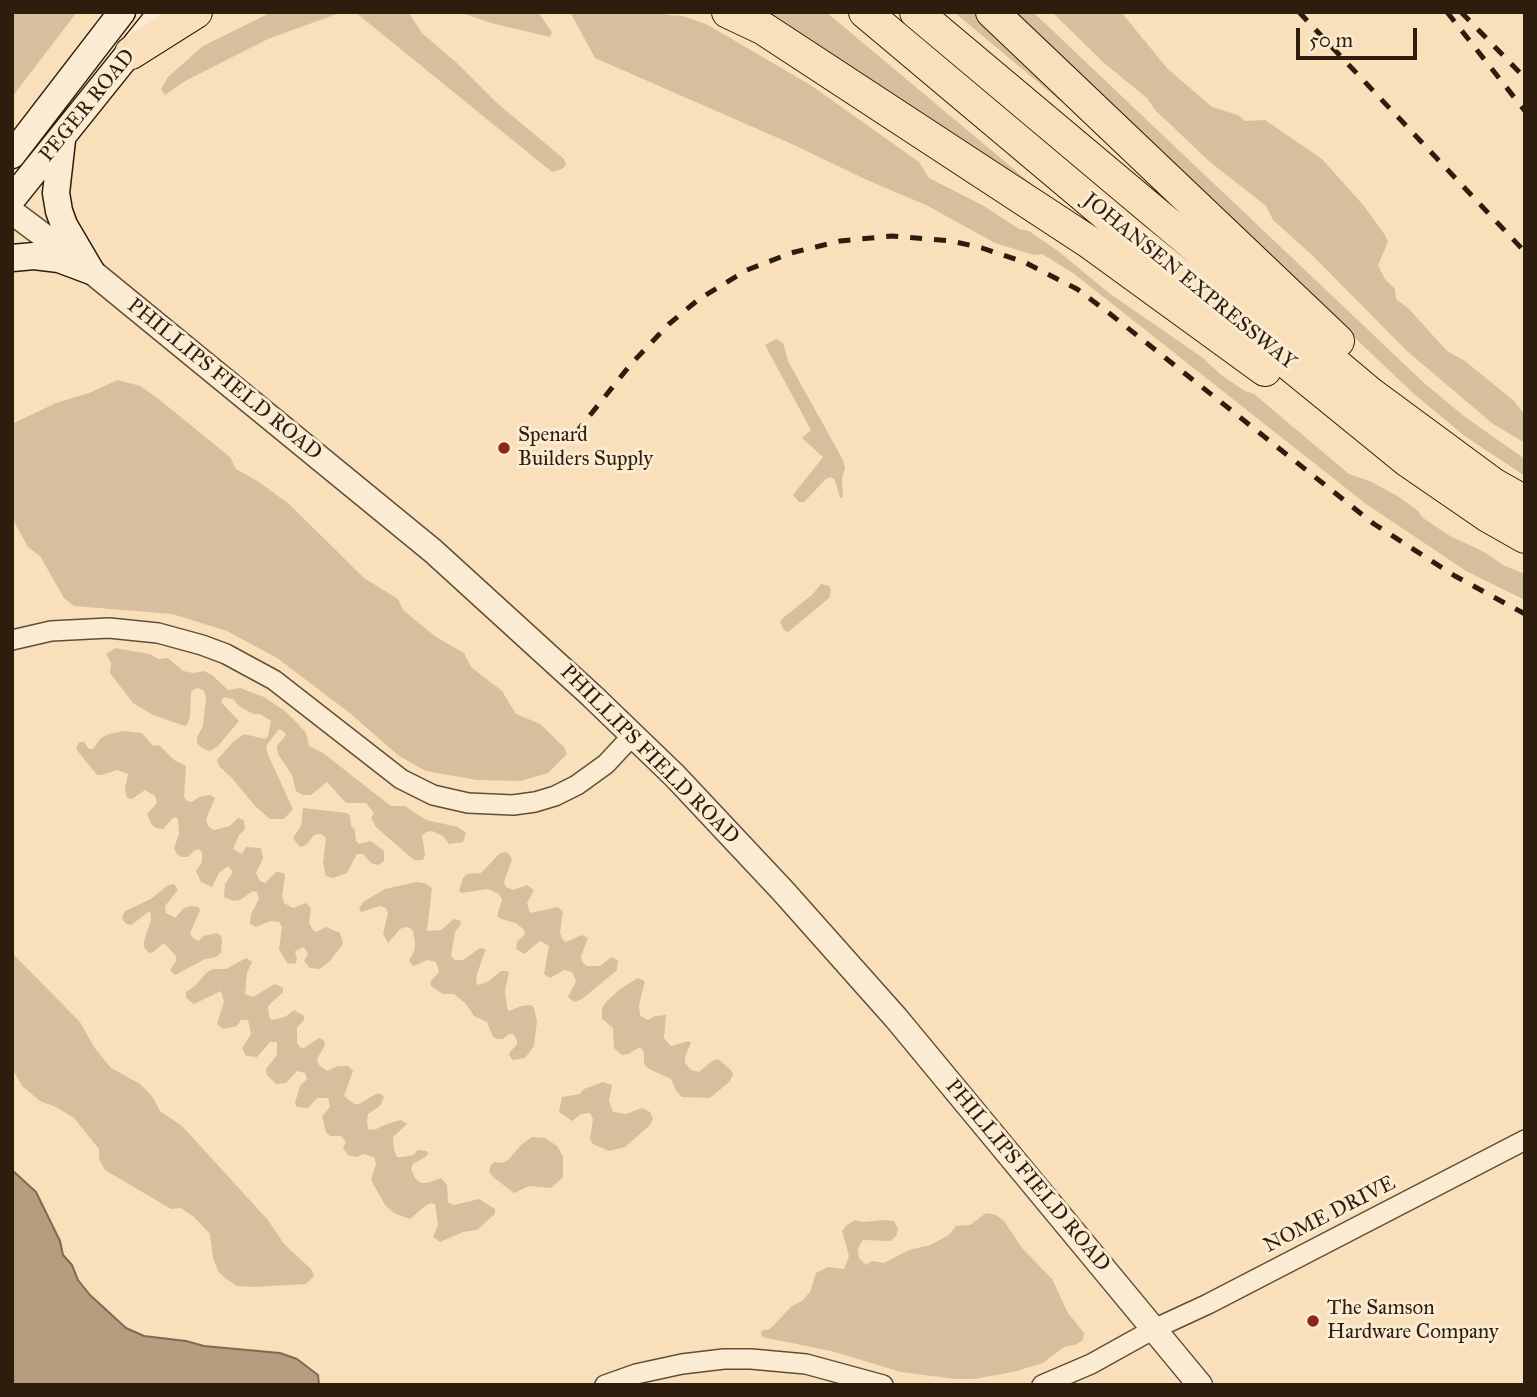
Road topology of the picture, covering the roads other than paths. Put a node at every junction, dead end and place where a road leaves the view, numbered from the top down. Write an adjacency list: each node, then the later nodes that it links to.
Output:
1 (122, 12): 11 (main road, PEGER ROAD)
2 (162, 12): 9 (main road, PEGER ROAD)
3 (196, 12): 9 (highway)
4 (728, 12): 8 (highway)
5 (864, 12): 16 (highway, JOHANSEN EXPRESSWAY)
6 (916, 12): 17 (highway, JOHANSEN EXPRESSWAY)
7 (992, 12): 17 (highway)
8 (754, 20): 16 (highway)
9 (131, 52): 10 (main road, PEGER ROAD)
10 (62, 140): 12 (main road, PEGER ROAD); 15 (main road)
11 (12, 155)
12 (12, 199)
13 (12, 212): 15 (street, PHILLIPS FIELD ROAD)
14 (12, 258): 15 (main road)
15 (90, 271): 21 (street, PHILLIPS FIELD ROAD)
16 (1408, 461): 19 (highway, JOHANSEN EXPRESSWAY)
17 (1493, 484): 18 (highway, JOHANSEN EXPRESSWAY)
18 (1525, 502)
19 (1525, 537)
20 (12, 640): 21 (street)
21 (632, 735): 23 (street, PHILLIPS FIELD ROAD)
22 (1525, 1140): 23 (street, NOME DRIVE)
23 (1154, 1329): 26 (street, NOME DRIVE); 27 (street, PHILLIPS FIELD ROAD)
24 (605, 1385): 25 (street)
25 (883, 1385)
26 (1042, 1385)
27 (1200, 1385)

